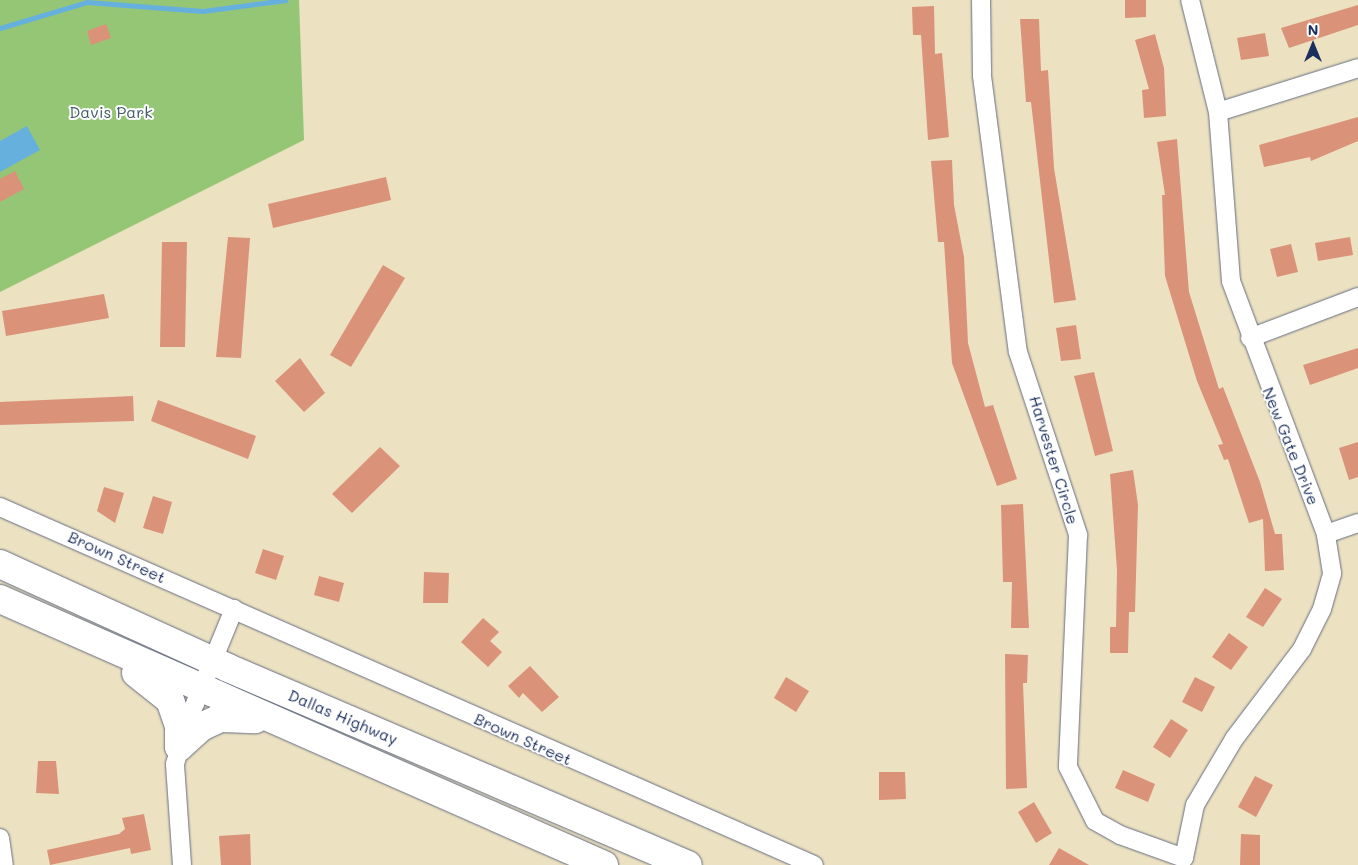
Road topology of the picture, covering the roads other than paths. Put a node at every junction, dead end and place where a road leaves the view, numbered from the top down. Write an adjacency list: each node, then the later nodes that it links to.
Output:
1 (981, 0): 19 (street, Harvester Circle)
2 (1190, 0): 4 (street, New Gate Drive)
3 (1358, 68): 4 (street)
4 (1218, 112): 6 (street, New Gate Drive)
5 (1358, 297): 6 (street)
6 (1250, 338): 9 (street, New Gate Drive)
7 (0, 507): 12 (street, Brown Street)
8 (1358, 523): 9 (street)
9 (1326, 534): 19 (street, New Gate Drive)
10 (0, 564): 14 (main road, Dallas Highway)
11 (0, 599): 13 (main road, Dallas Highway)
12 (234, 609): 14 (street); 24 (street, Brown Street)
13 (80, 636): 15 (main road, Dallas Highway); 17 (main road)
14 (212, 661): 15 (street); 23 (main road, Dallas Highway)
15 (199, 690): 16 (main road, Dallas Highway); 17 (street)
16 (272, 720): 17 (main road); 22 (main road, Dallas Highway)
17 (179, 747): 21 (street)
18 (0, 838): 20 (street)
19 (1184, 858)
20 (4, 865)
21 (182, 865)
22 (604, 865)
23 (688, 865)
24 (814, 865)

